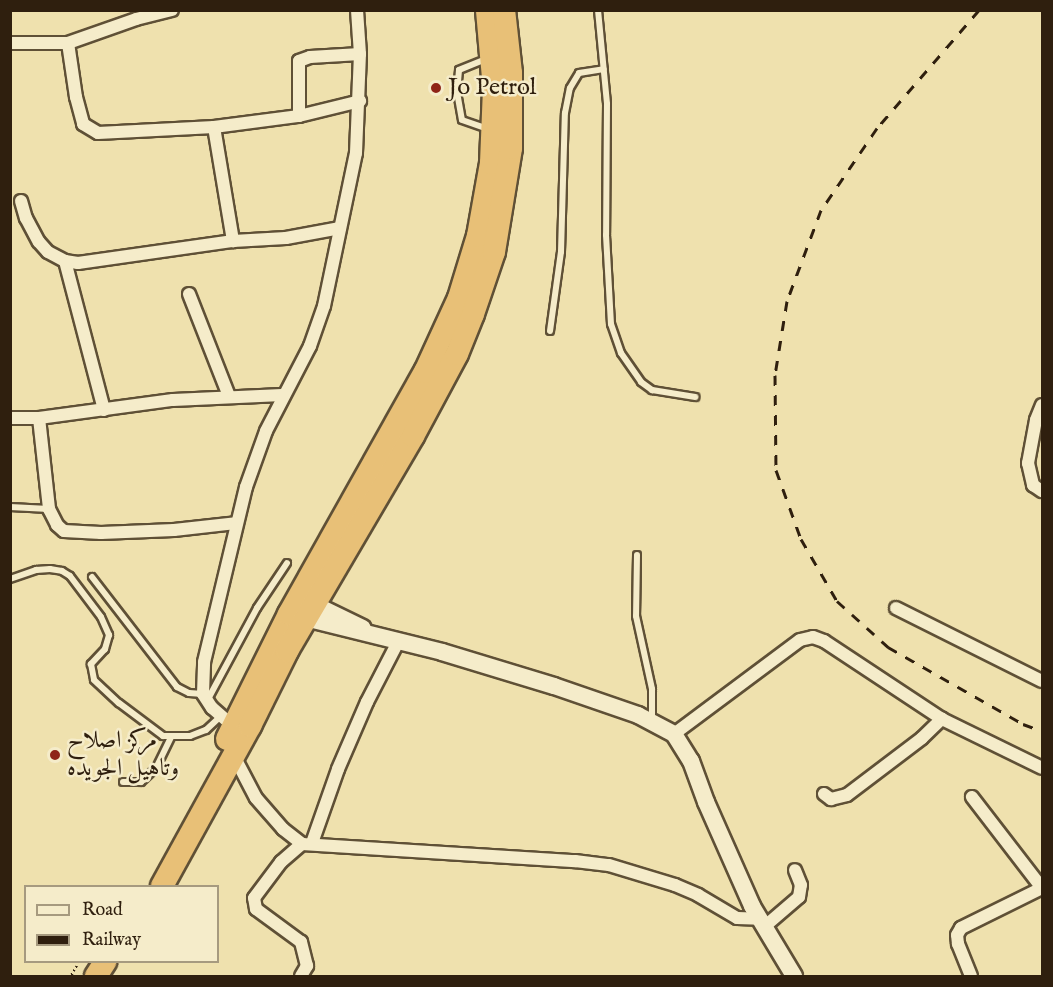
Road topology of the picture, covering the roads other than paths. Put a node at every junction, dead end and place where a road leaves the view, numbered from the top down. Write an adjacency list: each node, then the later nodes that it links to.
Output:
1 (172, 10): 6 (street)
2 (357, 10): 9 (street)
3 (487, 10): 10 (highway)
4 (504, 10): 38 (highway)
5 (598, 10): 11 (lane)
6 (135, 15): 8 (street)
7 (10, 43): 8 (street)
8 (68, 43): 14 (street)
9 (360, 54): 12 (street); 13 (street)
10 (492, 56): 15 (highway); 15 (lane)
11 (604, 69): 21 (lane); 24 (lane)
12 (360, 101): 13 (street); 17 (street)
13 (299, 116): 14 (street)
14 (214, 127): 18 (street)
15 (493, 131): 38 (highway)
16 (21, 201): 19 (street)
17 (340, 228): 18 (street); 22 (street)
18 (234, 241): 19 (street)
19 (65, 261): 26 (street)
20 (189, 294): 23 (street)
21 (550, 331)
22 (282, 395): 23 (street); 32 (street)
23 (229, 396): 26 (street)
24 (695, 397)
25 (1042, 405): 29 (street)
26 (104, 410): 28 (street)
27 (10, 418): 28 (street)
28 (39, 418): 31 (street)
29 (1042, 491)
30 (10, 507): 31 (lane)
31 (49, 509): 32 (street)
32 (236, 523): 41 (street)
33 (637, 555): 44 (lane)
34 (287, 563): 41 (lane)
35 (92, 577): 41 (lane)
36 (10, 579): 46 (lane)
37 (896, 608): 40 (street)
38 (303, 609): 39 (street); 43 (highway); 47 (highway)
39 (399, 640): 44 (street); 52 (street)
40 (1042, 681)
41 (204, 698): 43 (street)
42 (942, 720): 45 (street); 48 (street); 50 (street)
43 (227, 721): 46 (lane); 54 (highway)
44 (652, 721): 45 (street)
45 (674, 734): 56 (street)
46 (171, 737): 49 (lane)
47 (234, 756): 52 (street); 55 (highway)
48 (1042, 768)
49 (123, 782)
50 (824, 794)
51 (972, 797): 61 (street)
52 (307, 843): 56 (street); 59 (street)
53 (795, 870): 56 (street)
54 (147, 885)
55 (163, 885)
56 (762, 923): 60 (street)
57 (119, 963): 58 (highway)
58 (101, 973)
59 (301, 976)
60 (794, 976)
61 (971, 976)

